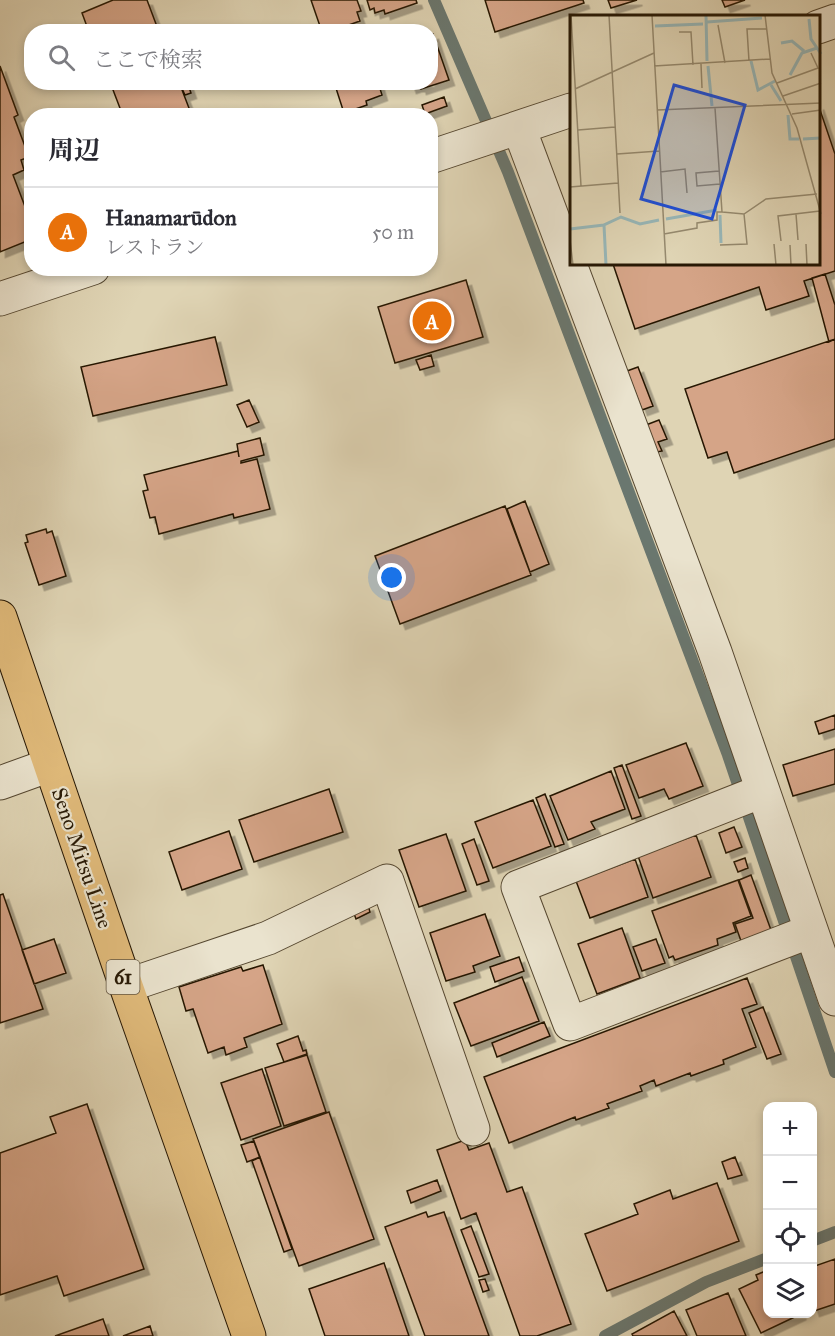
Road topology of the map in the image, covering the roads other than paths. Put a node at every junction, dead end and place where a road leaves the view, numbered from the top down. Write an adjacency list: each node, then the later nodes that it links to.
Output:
1 (835, 21): 2 (street)
2 (820, 27)
3 (570, 110): 4 (street)
4 (501, 134): 5 (street); 11 (street)
5 (438, 154)
6 (69, 276): 7 (street)
7 (0, 299)
8 (0, 617): 9 (main road, Seno Mitsu Line / 61)
9 (50, 765): 10 (street); 13 (main road, Seno Mitsu Line / 61)
10 (0, 783)
11 (748, 797): 12 (street); 12 (street)
12 (796, 937): 14 (street)
13 (126, 986): 15 (street); 16 (main road, Seno Mitsu Line / 61)
14 (835, 999)
15 (473, 1129)
16 (249, 1336)

